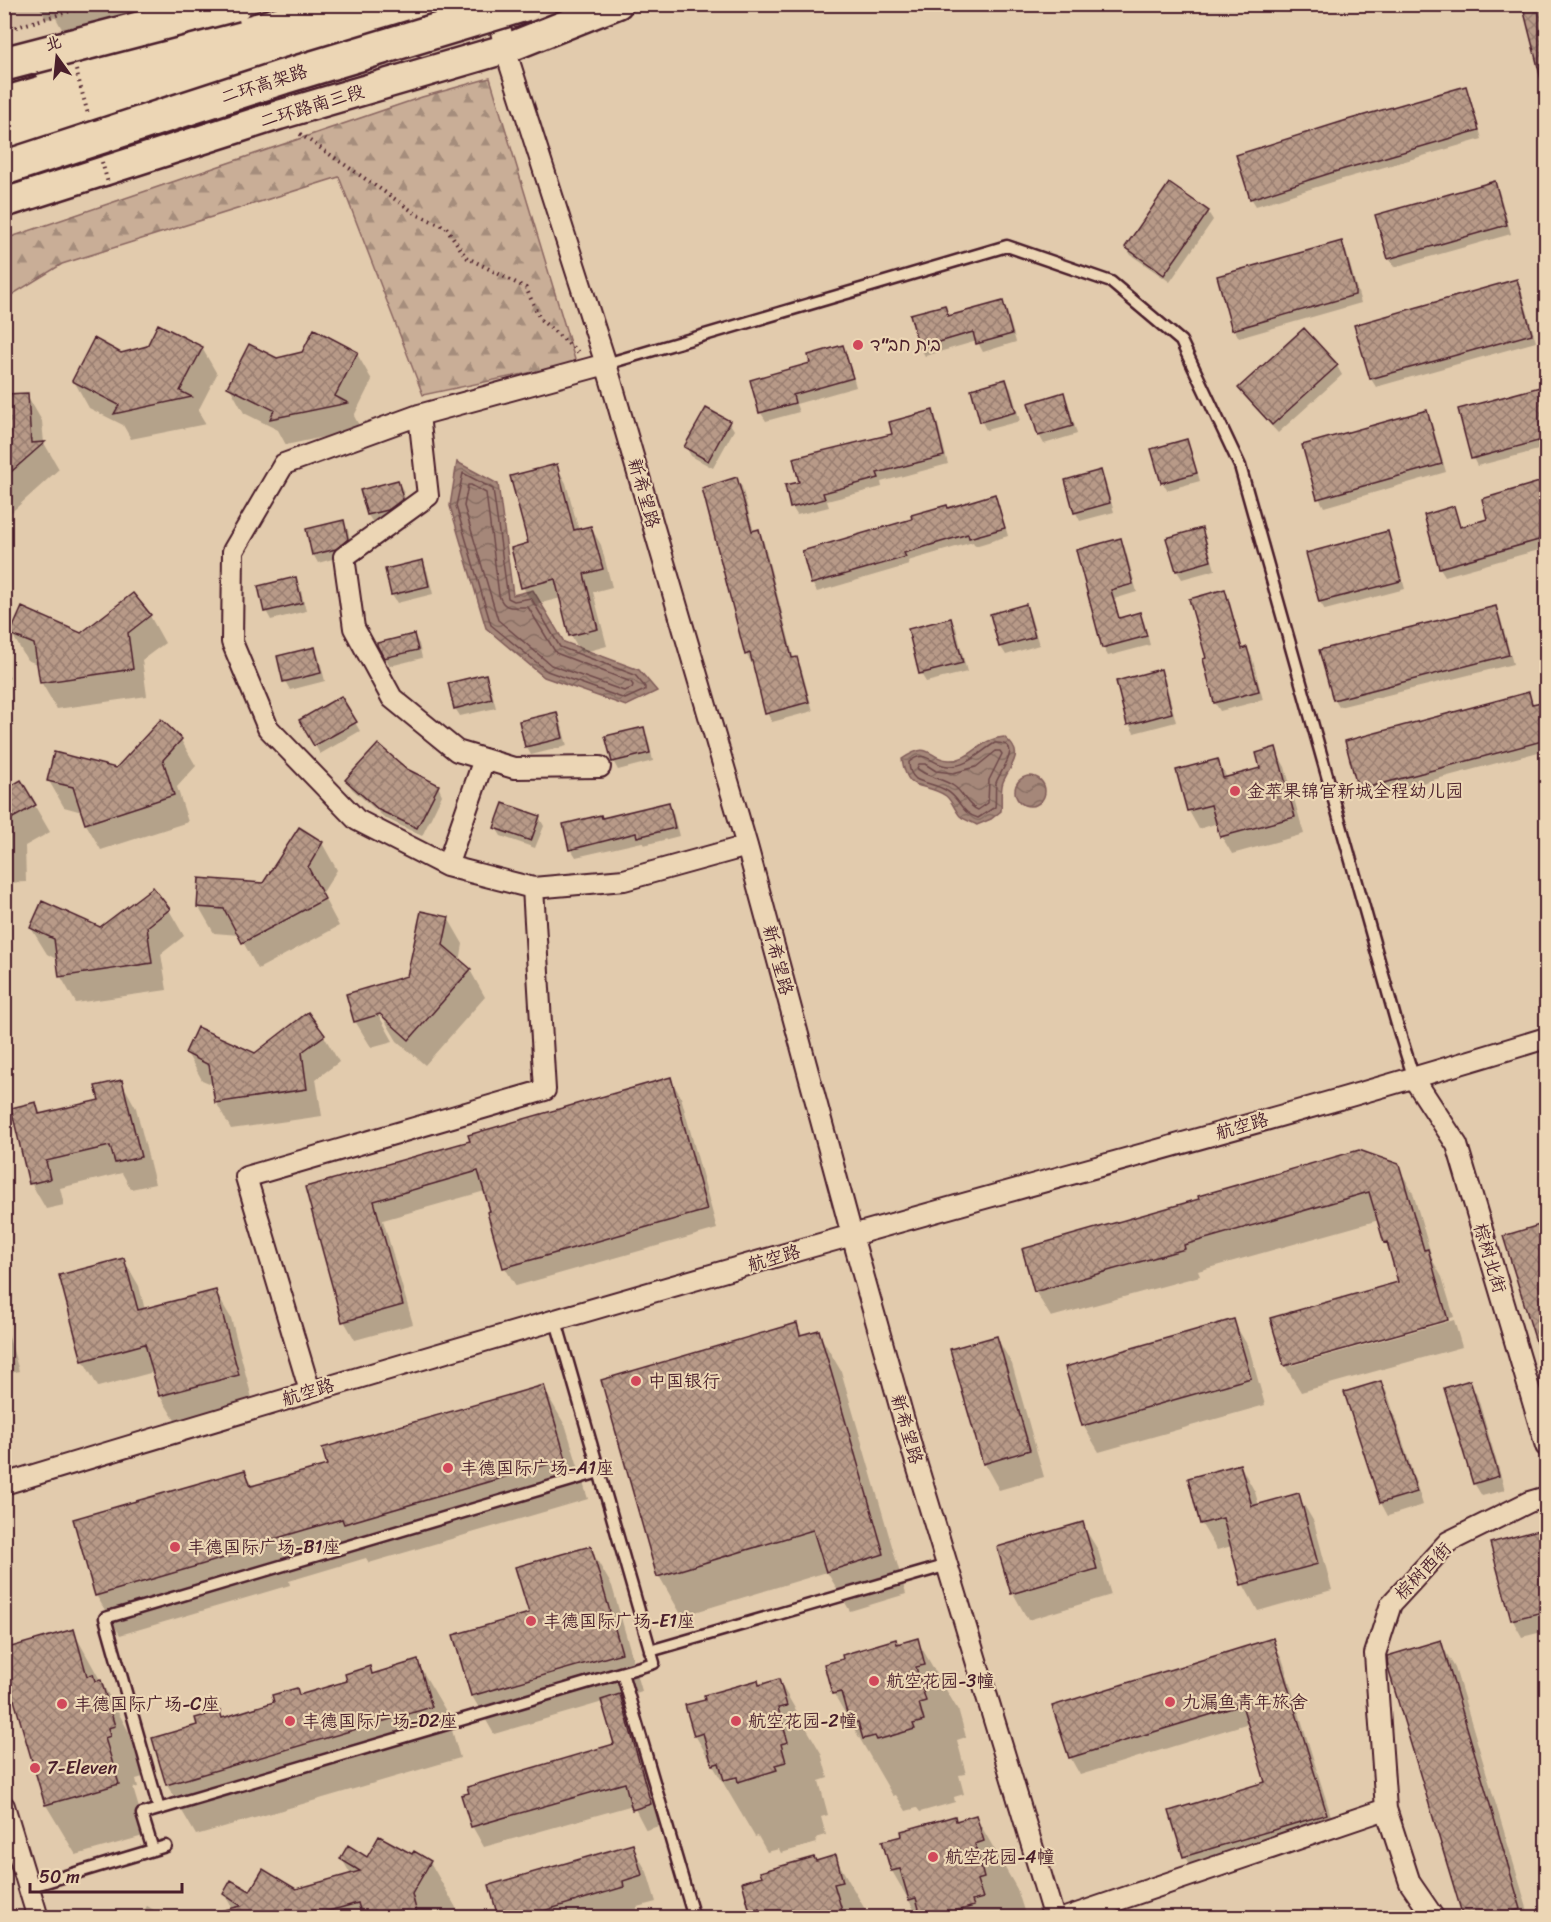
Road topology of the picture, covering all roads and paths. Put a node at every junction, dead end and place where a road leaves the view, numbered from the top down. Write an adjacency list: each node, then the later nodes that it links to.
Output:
1 (94, 4): 11 (path)
2 (170, 4): 17 (main road)
3 (235, 4): 17 (highway, bridge)
4 (300, 4): 14 (main road)
5 (348, 4): 16 (highway)
6 (442, 4): 16 (highway)
7 (480, 4): 19 (main road)
8 (495, 4): 15 (street, 新希望路)
9 (525, 4): 25 (highway, 二环高架路, bridge)
10 (618, 4): 15 (main road, 二环路南三段)
11 (60, 14): 12 (path); 13 (path)
12 (63, 26)
13 (10, 29)
14 (156, 44): 17 (main road); 19 (main road)
15 (505, 49): 22 (main road, 二环路南三段); 28 (street, 新希望路)
16 (228, 53): 19 (highway)
17 (25, 77): 18 (main road); 19 (highway); 20 (main road); 21 (highway)
18 (4, 79)
19 (89, 92): 19 (path, bridge); 22 (main road); 23 (highway)
20 (4, 94)
21 (4, 104)
22 (289, 124): 27 (main road, 二环路南三段); 28 (path)
23 (4, 134)
24 (100, 154): 26 (path, bridge)
25 (4, 168)
26 (110, 190)
27 (4, 203)
28 (600, 365): 29 (street); 32 (street, 新希望路); 36 (lane)
29 (419, 415): 30 (street); 33 (street)
30 (484, 759): 31 (street); 33 (street)
31 (600, 767)
32 (747, 846): 34 (street); 37 (street, 新希望路)
33 (447, 866): 34 (street)
34 (533, 888): 39 (street)
35 (1546, 1038): 36 (street, 航空路)
36 (1414, 1079): 37 (street, 航空路); 40 (street, 棕树北街)
37 (852, 1235): 38 (street, 航空路); 44 (street, 新希望路)
38 (556, 1321): 39 (street, 航空路); 41 (lane)
39 (310, 1391): 42 (street, 航空路)
40 (1546, 1446)
41 (599, 1472): 45 (lane); 48 (lane)
42 (4, 1484)
43 (1546, 1497): 49 (street, 棕树西街)
44 (948, 1565): 45 (lane); 55 (street, 新希望路)
45 (650, 1651): 46 (lane)
46 (622, 1672): 48 (lane); 54 (lane)
47 (4, 1806): 52 (street)
48 (159, 1809): 51 (lane)
49 (1386, 1809): 56 (street); 57 (street, 棕树西街)
50 (166, 1846): 51 (lane)
51 (153, 1851): 52 (lane)
52 (30, 1887): 53 (street)
53 (38, 1917)
54 (694, 1917)
55 (1053, 1917)
56 (1065, 1917)
57 (1434, 1917)

